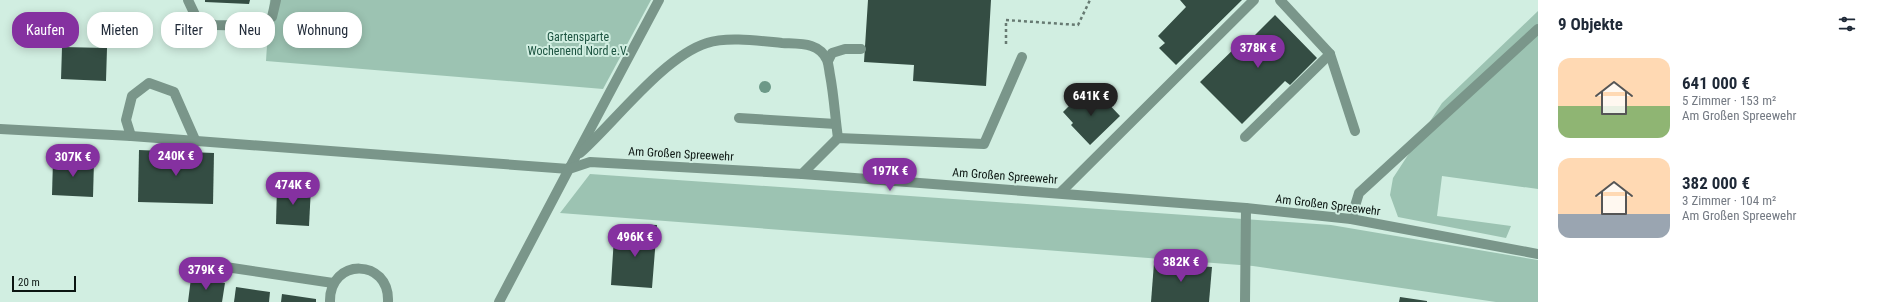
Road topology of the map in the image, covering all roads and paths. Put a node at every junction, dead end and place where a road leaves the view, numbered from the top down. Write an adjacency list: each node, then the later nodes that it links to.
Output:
1 (188, 0): 2 (street)
2 (276, 0)
3 (659, 0): 21 (street)
4 (1090, 0): 8 (path)
5 (1254, 0): 24 (street)
6 (1280, 0): 10 (street)
7 (1538, 30): 26 (street)
8 (1006, 44)
9 (861, 50): 12 (street)
10 (1330, 54): 16 (street); 18 (street)
11 (1022, 57): 19 (street)
12 (828, 61): 14 (street); 21 (street)
13 (739, 118): 14 (street)
14 (836, 124): 19 (street)
15 (0, 129): 17 (street)
16 (1355, 131)
17 (131, 136): 20 (street); 20 (street)
18 (1245, 137)
19 (838, 138): 23 (street)
20 (196, 142): 22 (street)
21 (575, 157): 22 (street)
22 (568, 169): 23 (street, Am Großen Spreewehr); 32 (street)
23 (802, 174): 24 (street, Am Großen Spreewehr)
24 (1060, 193): 25 (street, Am Großen Spreewehr)
25 (1246, 208): 26 (street, Am Großen Spreewehr); 33 (street)
26 (1351, 219): 27 (street, Am Großen Spreewehr)
27 (1538, 254)
28 (219, 266): 29 (street)
29 (333, 283): 30 (street); 31 (street)
30 (330, 302)
31 (388, 302)
32 (499, 302)
33 (1245, 302)

